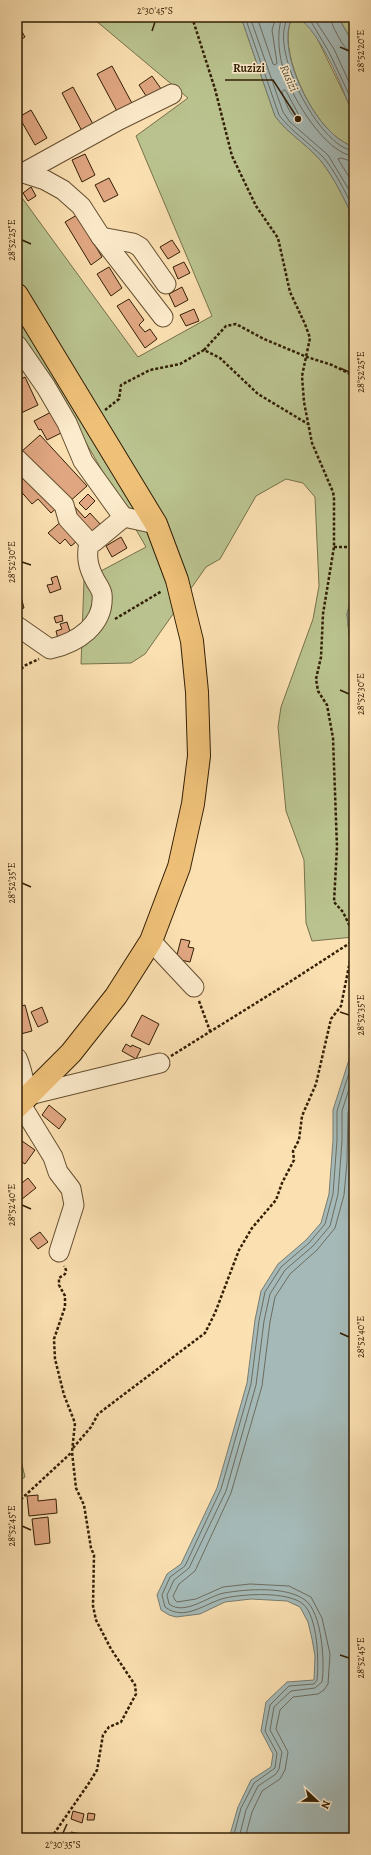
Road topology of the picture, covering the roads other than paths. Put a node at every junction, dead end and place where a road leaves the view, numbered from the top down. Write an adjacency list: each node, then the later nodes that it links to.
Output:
1 (172, 94): 2 (street)
2 (20, 172): 3 (street)
3 (101, 237): 4 (street); 6 (street)
4 (166, 284)
5 (17, 295): 10 (highway)
6 (163, 317)
7 (17, 345): 9 (street)
8 (17, 459): 11 (street)
9 (124, 517): 10 (street); 11 (street)
10 (156, 524): 13 (highway)
11 (89, 542): 12 (street)
12 (17, 626)
13 (151, 941): 14 (street); 17 (highway)
14 (194, 987)
15 (17, 1058): 17 (street)
16 (160, 1063): 17 (street)
17 (22, 1102): 18 (street)
18 (58, 1252)

